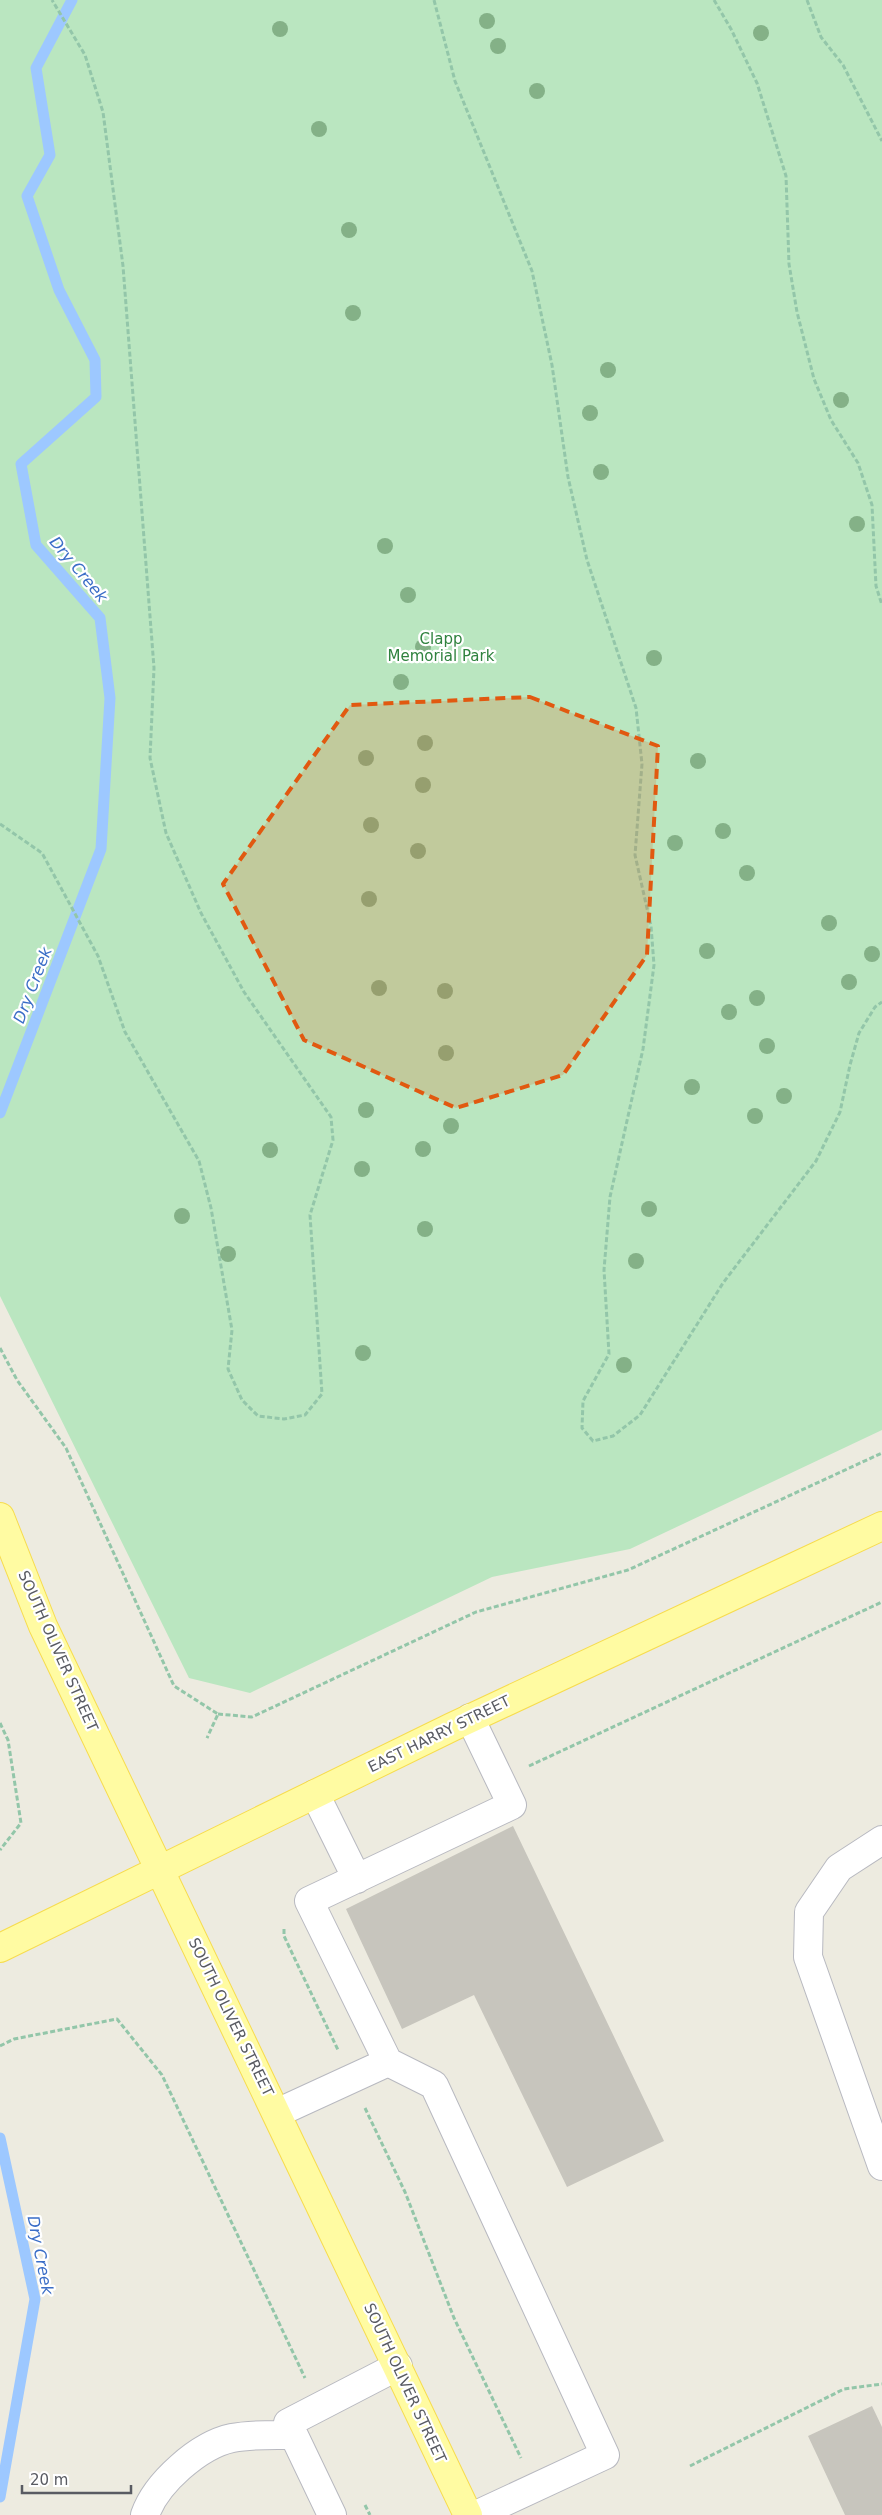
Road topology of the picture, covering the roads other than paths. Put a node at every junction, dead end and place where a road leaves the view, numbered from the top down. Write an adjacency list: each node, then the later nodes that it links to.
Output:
1 (0, 1517): 6 (main road, SOUTH OLIVER STREET)
2 (882, 1526): 3 (main road, EAST HARRY STREET)
3 (470, 1718): 4 (main road, EAST HARRY STREET); 7 (lane)
4 (315, 1794): 6 (main road, EAST HARRY STREET); 7 (lane)
5 (882, 1840): 11 (lane)
6 (161, 1870): 8 (main road, EAST HARRY STREET); 10 (main road, SOUTH OLIVER STREET)
7 (357, 1879): 9 (lane)
8 (0, 1948)
9 (388, 2062): 10 (lane); 17 (lane)
10 (277, 2113): 12 (main road, SOUTH OLIVER STREET)
11 (882, 2166)
12 (398, 2366): 13 (lane); 16 (main road, SOUTH OLIVER STREET)
13 (293, 2435): 14 (lane); 15 (lane)
14 (145, 2515)
15 (332, 2515)
16 (468, 2515)
17 (476, 2515)

